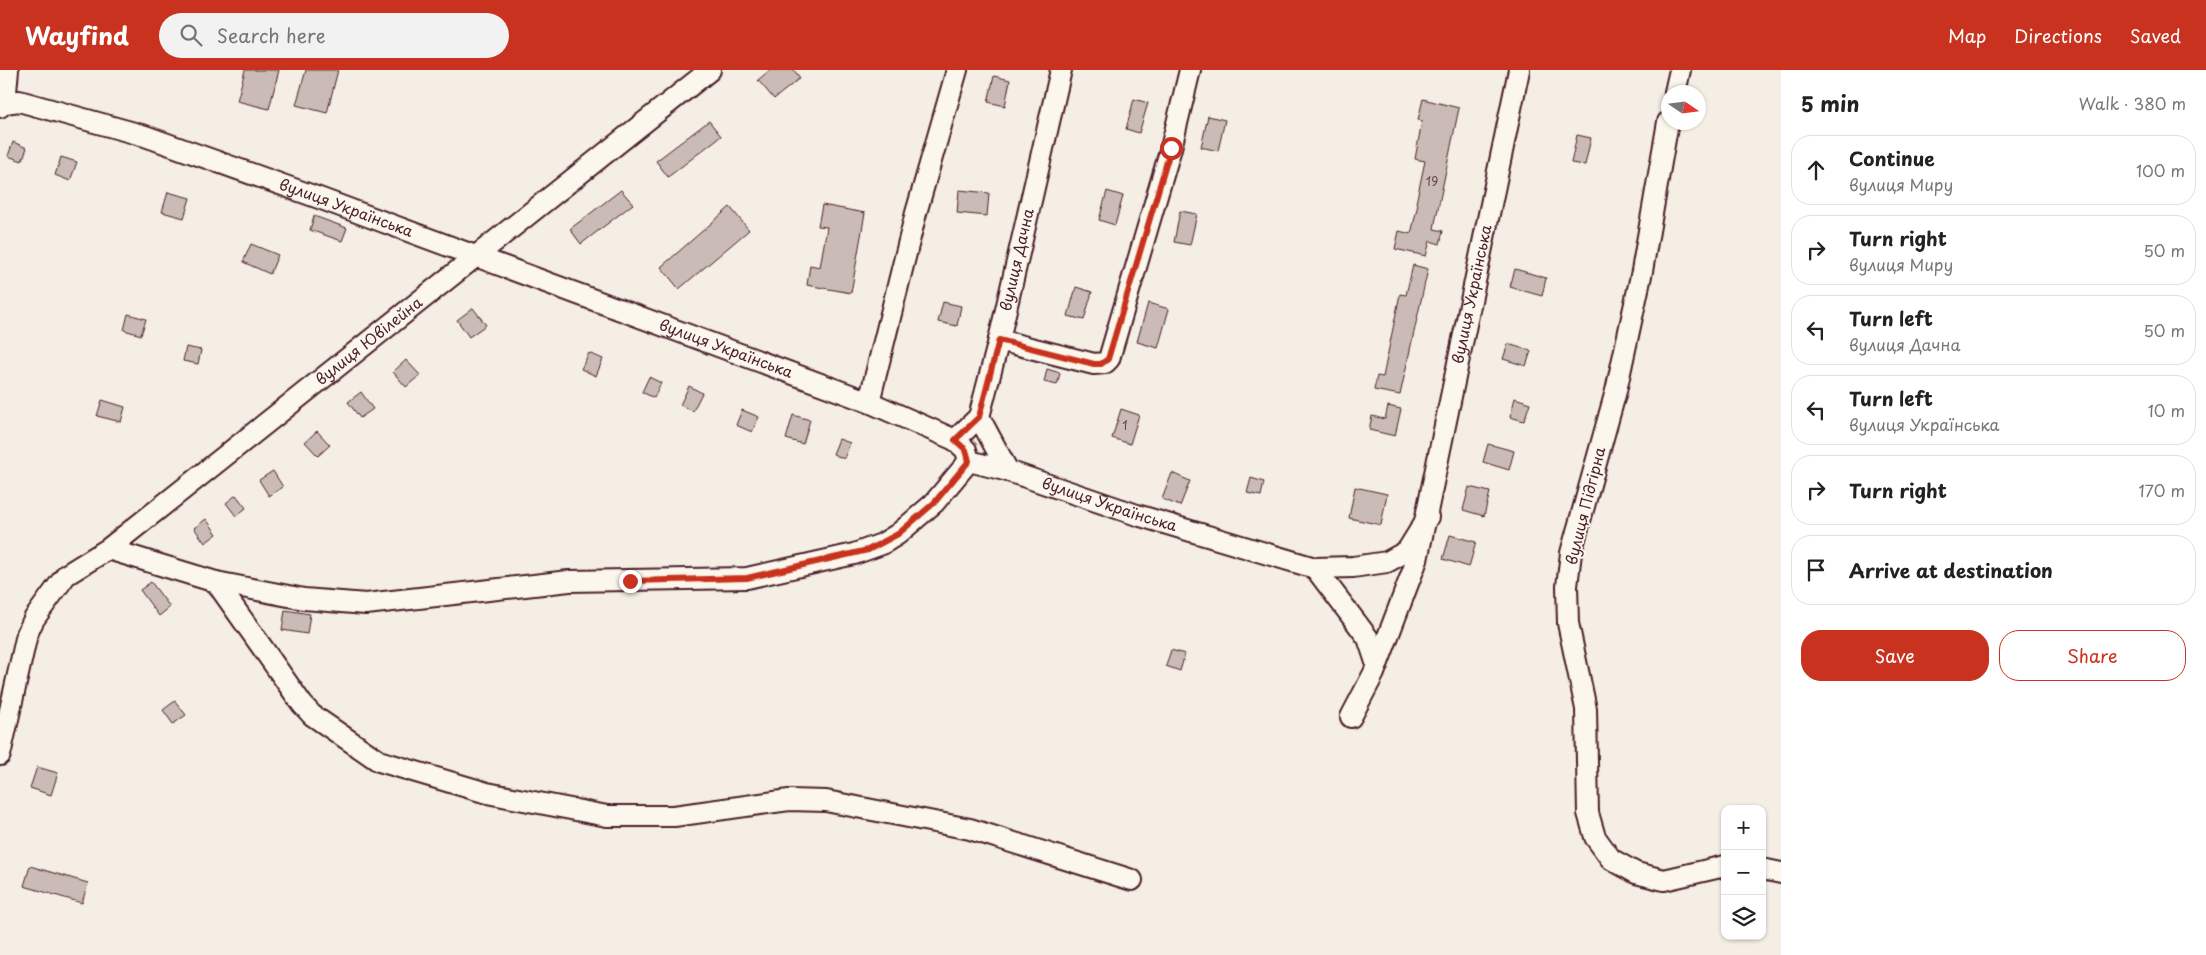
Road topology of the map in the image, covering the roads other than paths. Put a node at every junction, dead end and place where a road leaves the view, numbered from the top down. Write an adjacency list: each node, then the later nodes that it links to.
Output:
1 (8, 70): 9 (street)
2 (710, 70): 11 (street, вулиця Ювілейна)
3 (957, 70): 13 (street)
4 (1061, 70): 12 (street, вулиця Дачна)
5 (1190, 70): 12 (street)
6 (1519, 70): 18 (street, вулиця Українська)
7 (1680, 70): 8 (street)
8 (1677, 85)
9 (3, 105): 11 (street, вулиця Українська)
10 (1667, 130): 27 (street, вулиця Підгірна)
11 (476, 257): 13 (street, вулиця Українська); 19 (street, вулиця Ювілейна)
12 (999, 340): 14 (street, вулиця Дачна)
13 (869, 402): 15 (street, вулиця Українська)
14 (979, 417): 15 (street); 17 (street)
15 (955, 440): 16 (street)
16 (969, 461): 17 (street, вулиця Українська); 21 (street)
17 (1008, 471): 20 (street, вулиця Українська)
18 (1428, 517): 20 (street, вулиця Українська); 23 (street, вулиця Українська)
19 (108, 549): 21 (street); 26 (street, вулиця Ювілейна)
20 (1315, 568): 22 (street)
21 (216, 582): 30 (street)
22 (1356, 621): 23 (street); 24 (street)
23 (1392, 627): 24 (street, вулиця Українська)
24 (1377, 665): 25 (street, вулиця Українська)
25 (1351, 717)
26 (0, 755)
27 (1721, 867)
28 (1766, 870): 29 (street)
29 (1781, 873)
30 (1132, 880)

